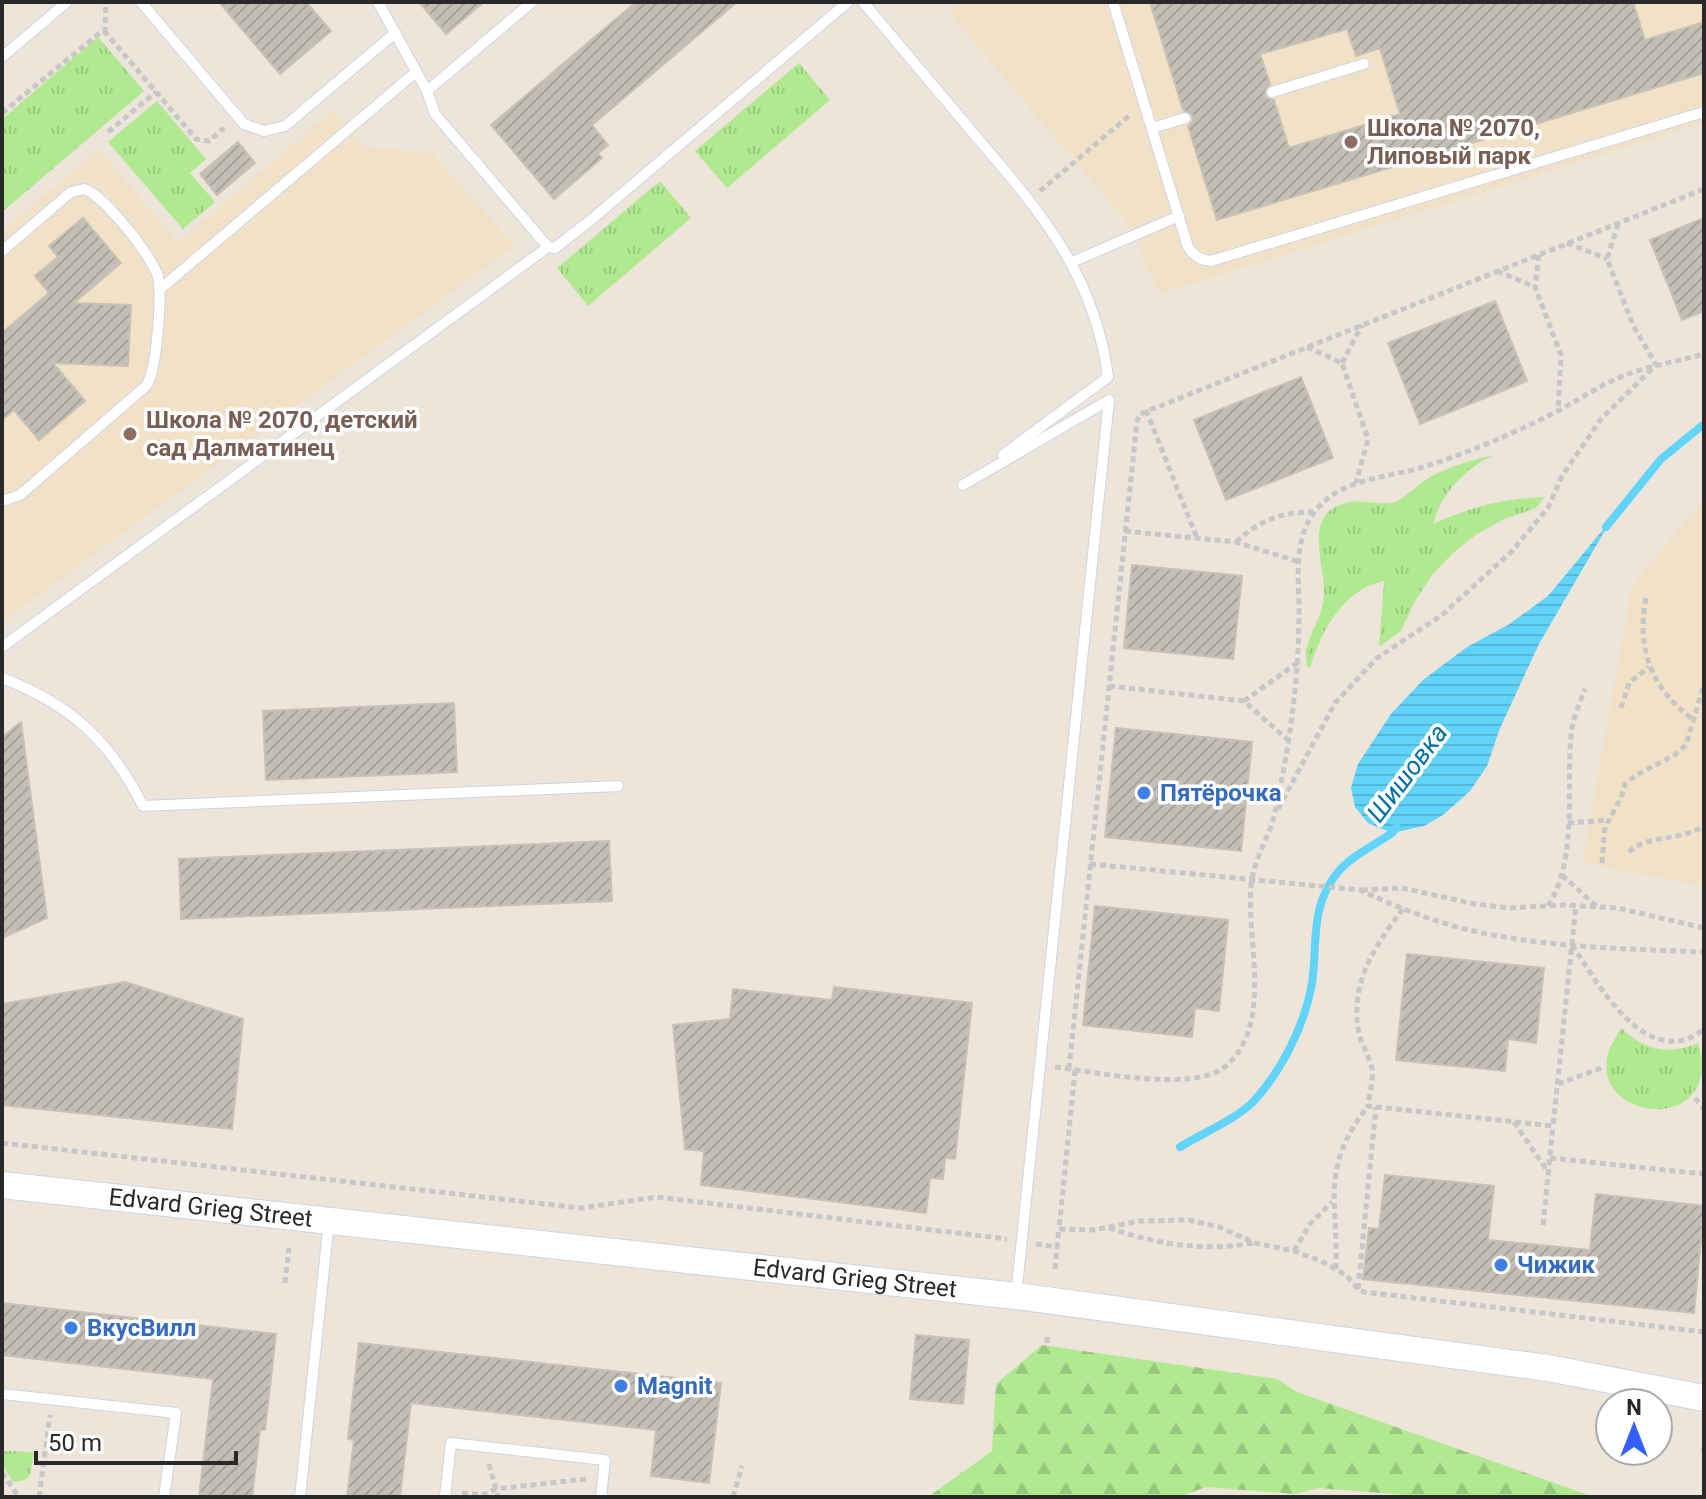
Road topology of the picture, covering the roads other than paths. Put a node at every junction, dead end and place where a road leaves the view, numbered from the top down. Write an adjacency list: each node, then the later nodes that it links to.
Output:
1 (67, 2): 9 (lane)
2 (141, 2): 8 (lane)
3 (378, 2): 8 (lane)
4 (532, 2): 12 (lane)
5 (848, 2): 18 (lane)
6 (863, 2): 20 (lane)
7 (1113, 2): 16 (lane)
8 (395, 33): 11 (lane)
9 (2, 57)
10 (1364, 64): 13 (lane)
11 (416, 72): 12 (lane); 21 (lane)
12 (427, 91): 18 (lane)
13 (1272, 92)
14 (1704, 112): 17 (lane)
15 (1185, 118): 16 (lane)
16 (1152, 128): 17 (lane)
17 (1179, 216): 20 (lane)
18 (548, 247): 23 (lane)
19 (2, 251): 21 (lane)
20 (1072, 262): 28 (lane)
21 (159, 290): 22 (lane)
22 (2, 501)
23 (2, 647)
24 (2, 678): 25 (lane)
25 (618, 786)
26 (2, 1185): 27 (street, Edvard Grieg Street)
27 (329, 1219): 28 (street, Edvard Grieg Street); 33 (lane)
28 (1016, 1296): 30 (street, Edvard Grieg Street)
29 (2, 1394): 32 (lane)
30 (1704, 1398)
31 (446, 1492): 34 (lane)
32 (164, 1497)
33 (300, 1497)
34 (601, 1497)

